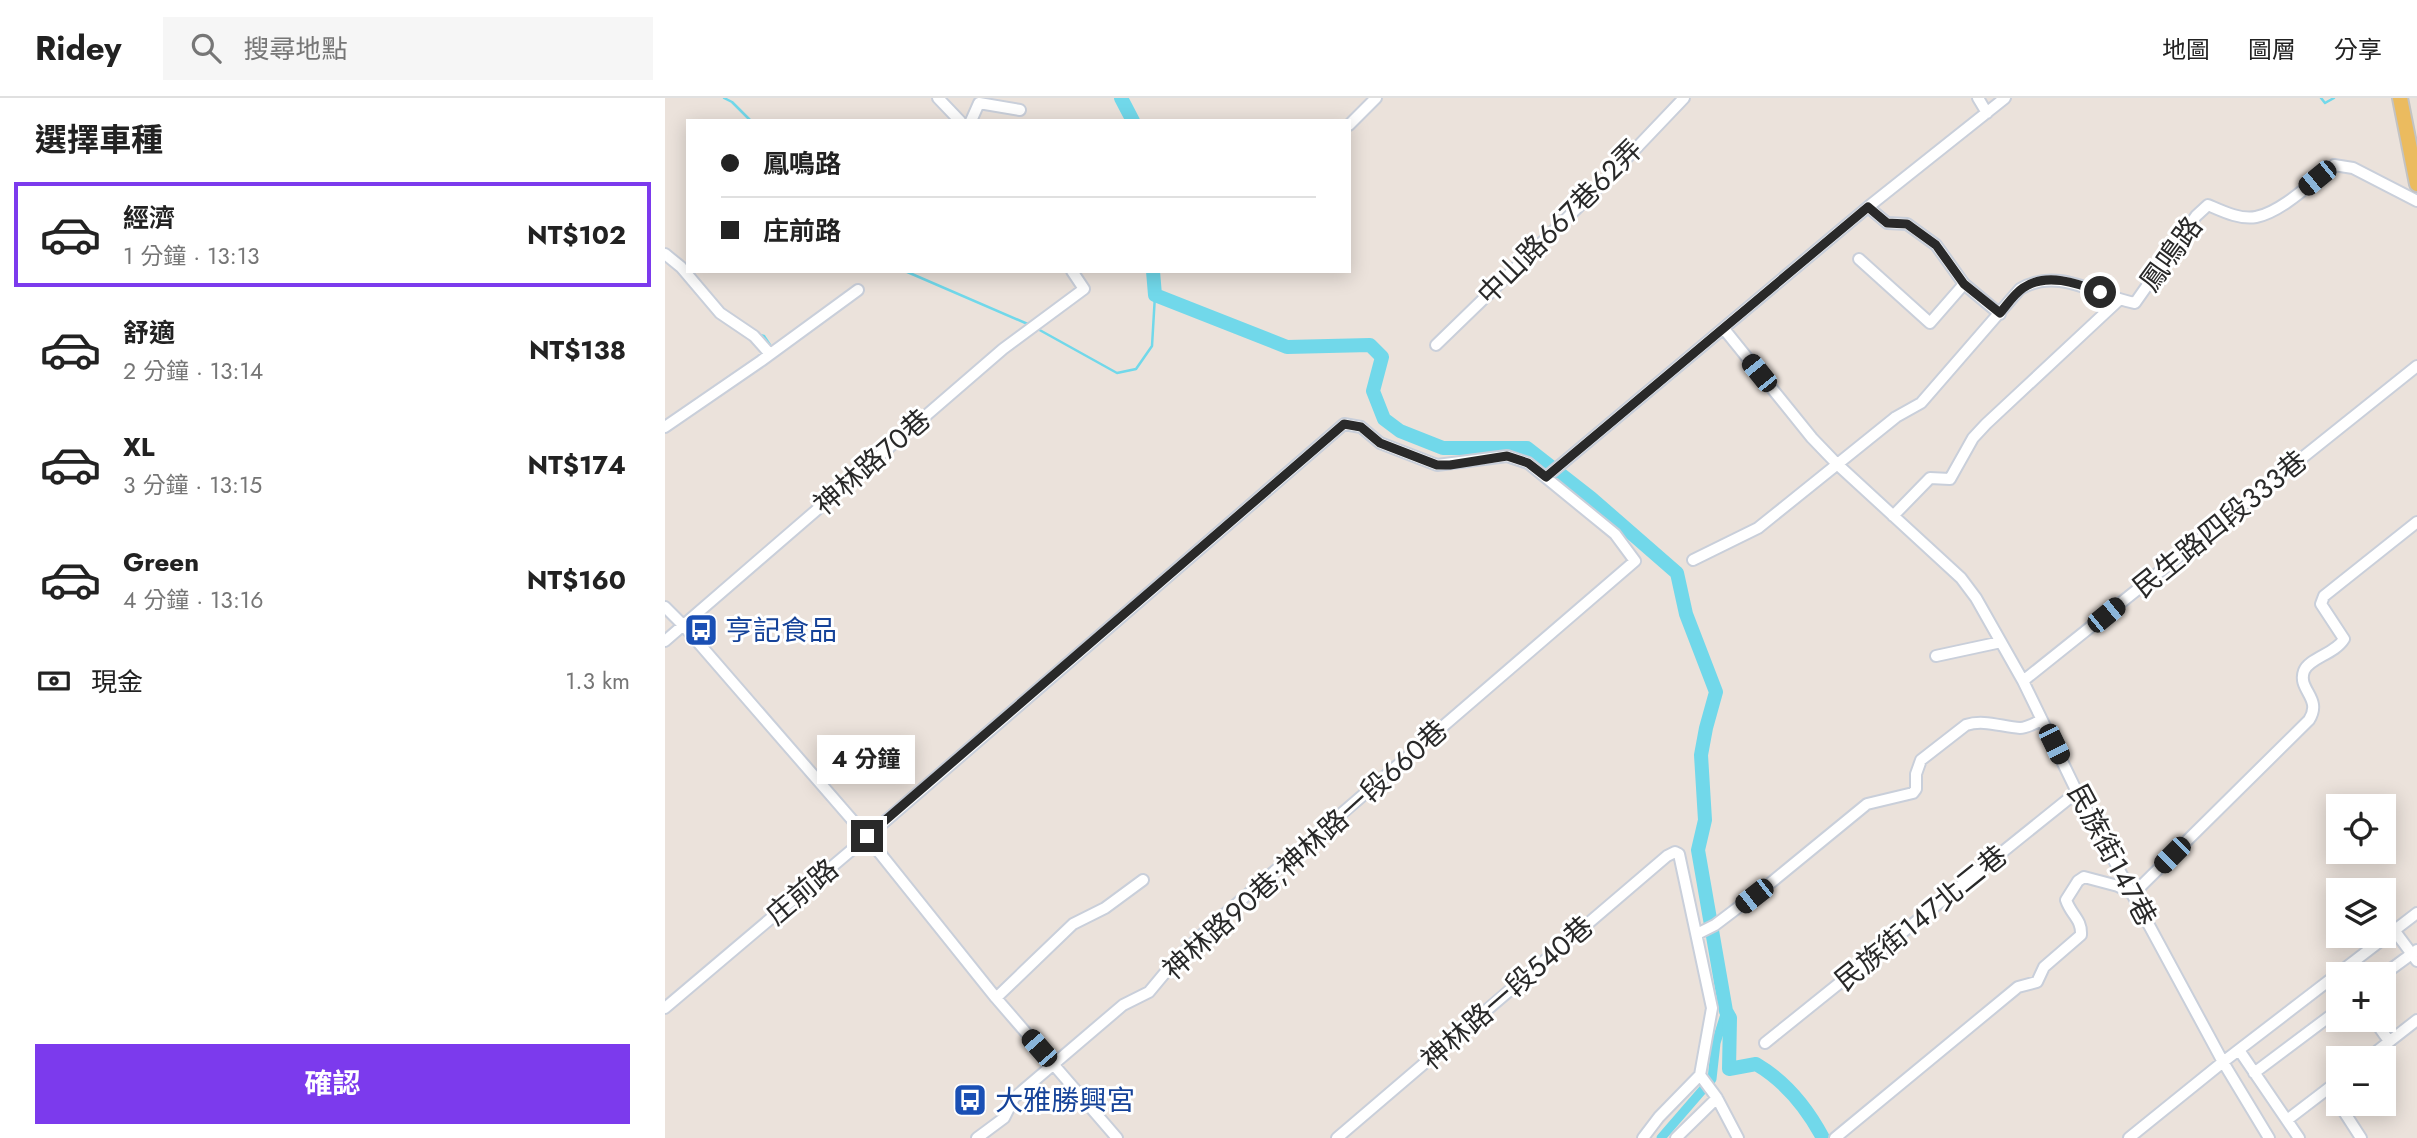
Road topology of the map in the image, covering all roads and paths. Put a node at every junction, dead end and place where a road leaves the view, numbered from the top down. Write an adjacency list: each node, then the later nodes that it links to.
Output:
1 (938, 98): 9 (street)
2 (1376, 98): 11 (street)
3 (1684, 98): 25 (street, 中山路667巷62弄)
4 (1978, 98): 8 (street)
5 (2005, 98): 8 (street)
6 (2400, 98): 12 (main road)
7 (1020, 110): 10 (street)
8 (1987, 113): 14 (street)
9 (958, 119)
10 (972, 119)
11 (1351, 123)
12 (2417, 184)
13 (2417, 201): 22 (street, 鳳鳴路)
14 (1868, 207): 20 (street); 24 (street)
15 (665, 254): 17 (street)
16 (1859, 259): 20 (street)
17 (686, 273)
18 (686, 273): 26 (street)
19 (1073, 273): 35 (street, 神林路70巷)
20 (1964, 284): 23 (street)
21 (858, 290): 26 (street)
22 (2119, 300): 23 (street, 鳳鳴路); 31 (street)
23 (2000, 313): 29 (street, 鳳鳴路)
24 (1724, 329): 29 (street, 民族街147巷); 30 (street)
25 (1436, 345)
26 (770, 354): 28 (street)
27 (2417, 366): 39 (street, 民生路四段333巷)
28 (665, 427)
29 (1837, 464): 31 (street, 民族街147巷); 33 (street, 鳳鳴路)
30 (1546, 477): 42 (street, 庄前路); 62 (street, 神林路90巷;神林路一段660巷)
31 (1893, 516): 37 (street, 民族街147巷)
32 (2417, 522): 44 (street)
33 (1692, 560)
34 (665, 607): 35 (street)
35 (683, 625): 36 (street, 神林路70巷); 42 (street)
36 (665, 640)
37 (2001, 642): 38 (street); 39 (street, 民族街147巷)
38 (1936, 656)
39 (2023, 681): 40 (street, 民族街147巷)
40 (2042, 720): 41 (street, 民族街147巷); 48 (street)
41 (2077, 792): 44 (street, 民族街147巷); 58 (street, 民族街147北二巷)
42 (867, 836): 52 (street); 53 (street, 庄前路)
43 (1143, 880): 52 (street)
44 (2133, 894): 61 (street, 民族街147巷); 75 (street)
45 (2417, 913): 46 (street)
46 (2396, 929)
47 (2396, 932): 50 (street)
48 (1697, 933): 64 (street); 71 (street, 神林路一段540巷)
49 (2371, 948): 60 (street)
50 (2415, 955): 51 (street)
51 (2396, 967)
52 (996, 998): 62 (street)
53 (665, 1008)
54 (2326, 1019): 63 (street)
55 (2417, 1020): 57 (street)
56 (2383, 1032): 57 (street)
57 (2389, 1041): 59 (street)
58 (1765, 1043)
59 (2383, 1046)
60 (2239, 1049): 61 (street); 63 (street)
61 (2223, 1062): 76 (street); 77 (street, 民族街147巷)
62 (1054, 1065): 69 (street, 神林路90巷;神林路一段660巷); 70 (street)
63 (2254, 1073): 68 (street)
64 (1700, 1075): 66 (street); 72 (street)
65 (2326, 1091): 68 (street)
66 (1717, 1098): 73 (street); 74 (street)
67 (2346, 1116): 79 (street)
68 (2287, 1120): 78 (street)
69 (977, 1138)
70 (1117, 1138)
71 (1337, 1138)
72 (1643, 1138)
73 (1676, 1138)
74 (1738, 1138)
75 (1835, 1138)
76 (2129, 1138)
77 (2269, 1138)
78 (2299, 1138)
79 (2361, 1138)

